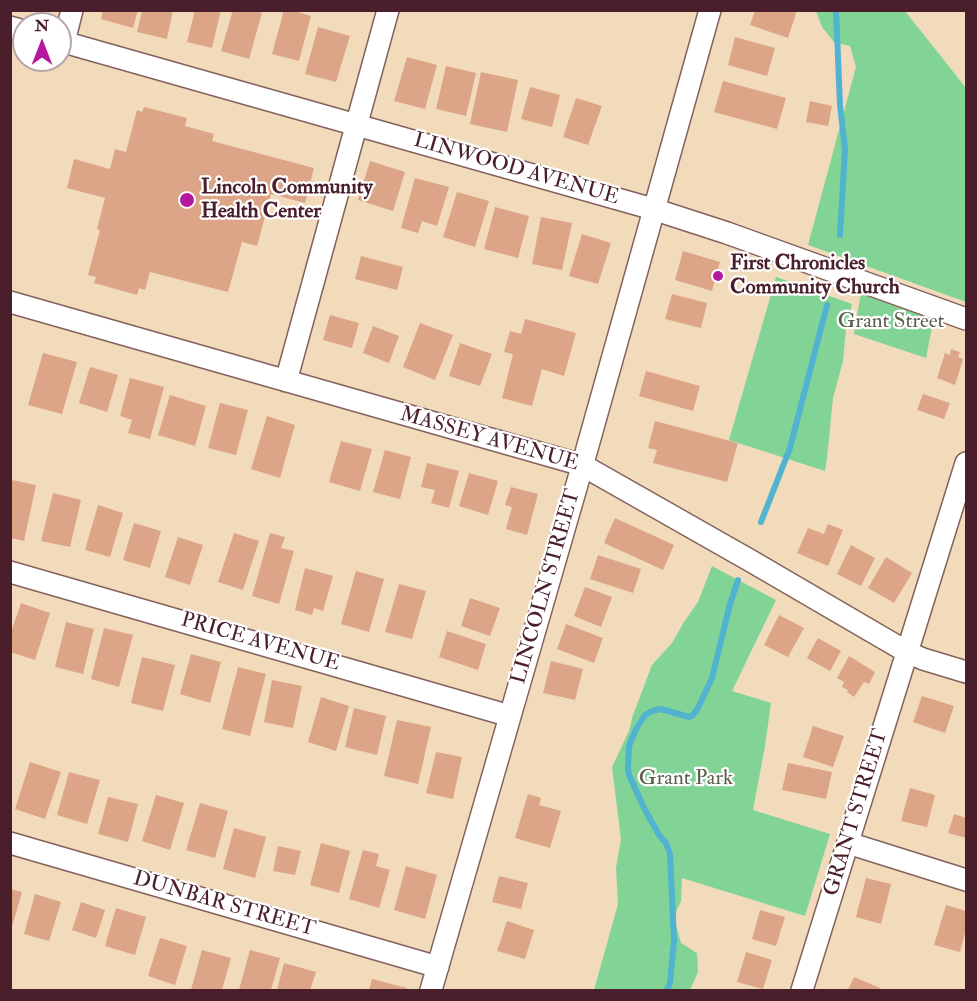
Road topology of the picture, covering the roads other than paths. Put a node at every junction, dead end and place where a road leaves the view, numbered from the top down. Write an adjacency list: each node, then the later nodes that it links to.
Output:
1 (388, 10): 4 (street)
2 (710, 10): 5 (street, LINCOLN STREET)
3 (72, 44): 4 (street, LINWOOD AVENUE)
4 (356, 125): 5 (street, LINWOOD AVENUE); 8 (street)
5 (653, 209): 7 (street, LINWOOD AVENUE); 10 (street, LINCOLN STREET)
6 (10, 302): 8 (street, MASSEY AVENUE)
7 (966, 319)
8 (286, 381): 10 (street, MASSEY AVENUE)
9 (966, 463): 12 (street, GRANT STREET)
10 (582, 465): 12 (street, MASSEY AVENUE); 14 (street, LINCOLN STREET)
11 (10, 572): 14 (street, PRICE AVENUE)
12 (907, 652): 13 (street, MASSEY AVENUE); 16 (street, GRANT STREET)
13 (966, 672)
14 (510, 716): 18 (street, LINCOLN STREET)
15 (10, 843): 18 (street, DUNBAR STREET)
16 (848, 843): 17 (street); 20 (street, GRANT STREET)
17 (966, 880)
18 (438, 967): 19 (street, LINCOLN STREET)
19 (431, 990)
20 (802, 990)

